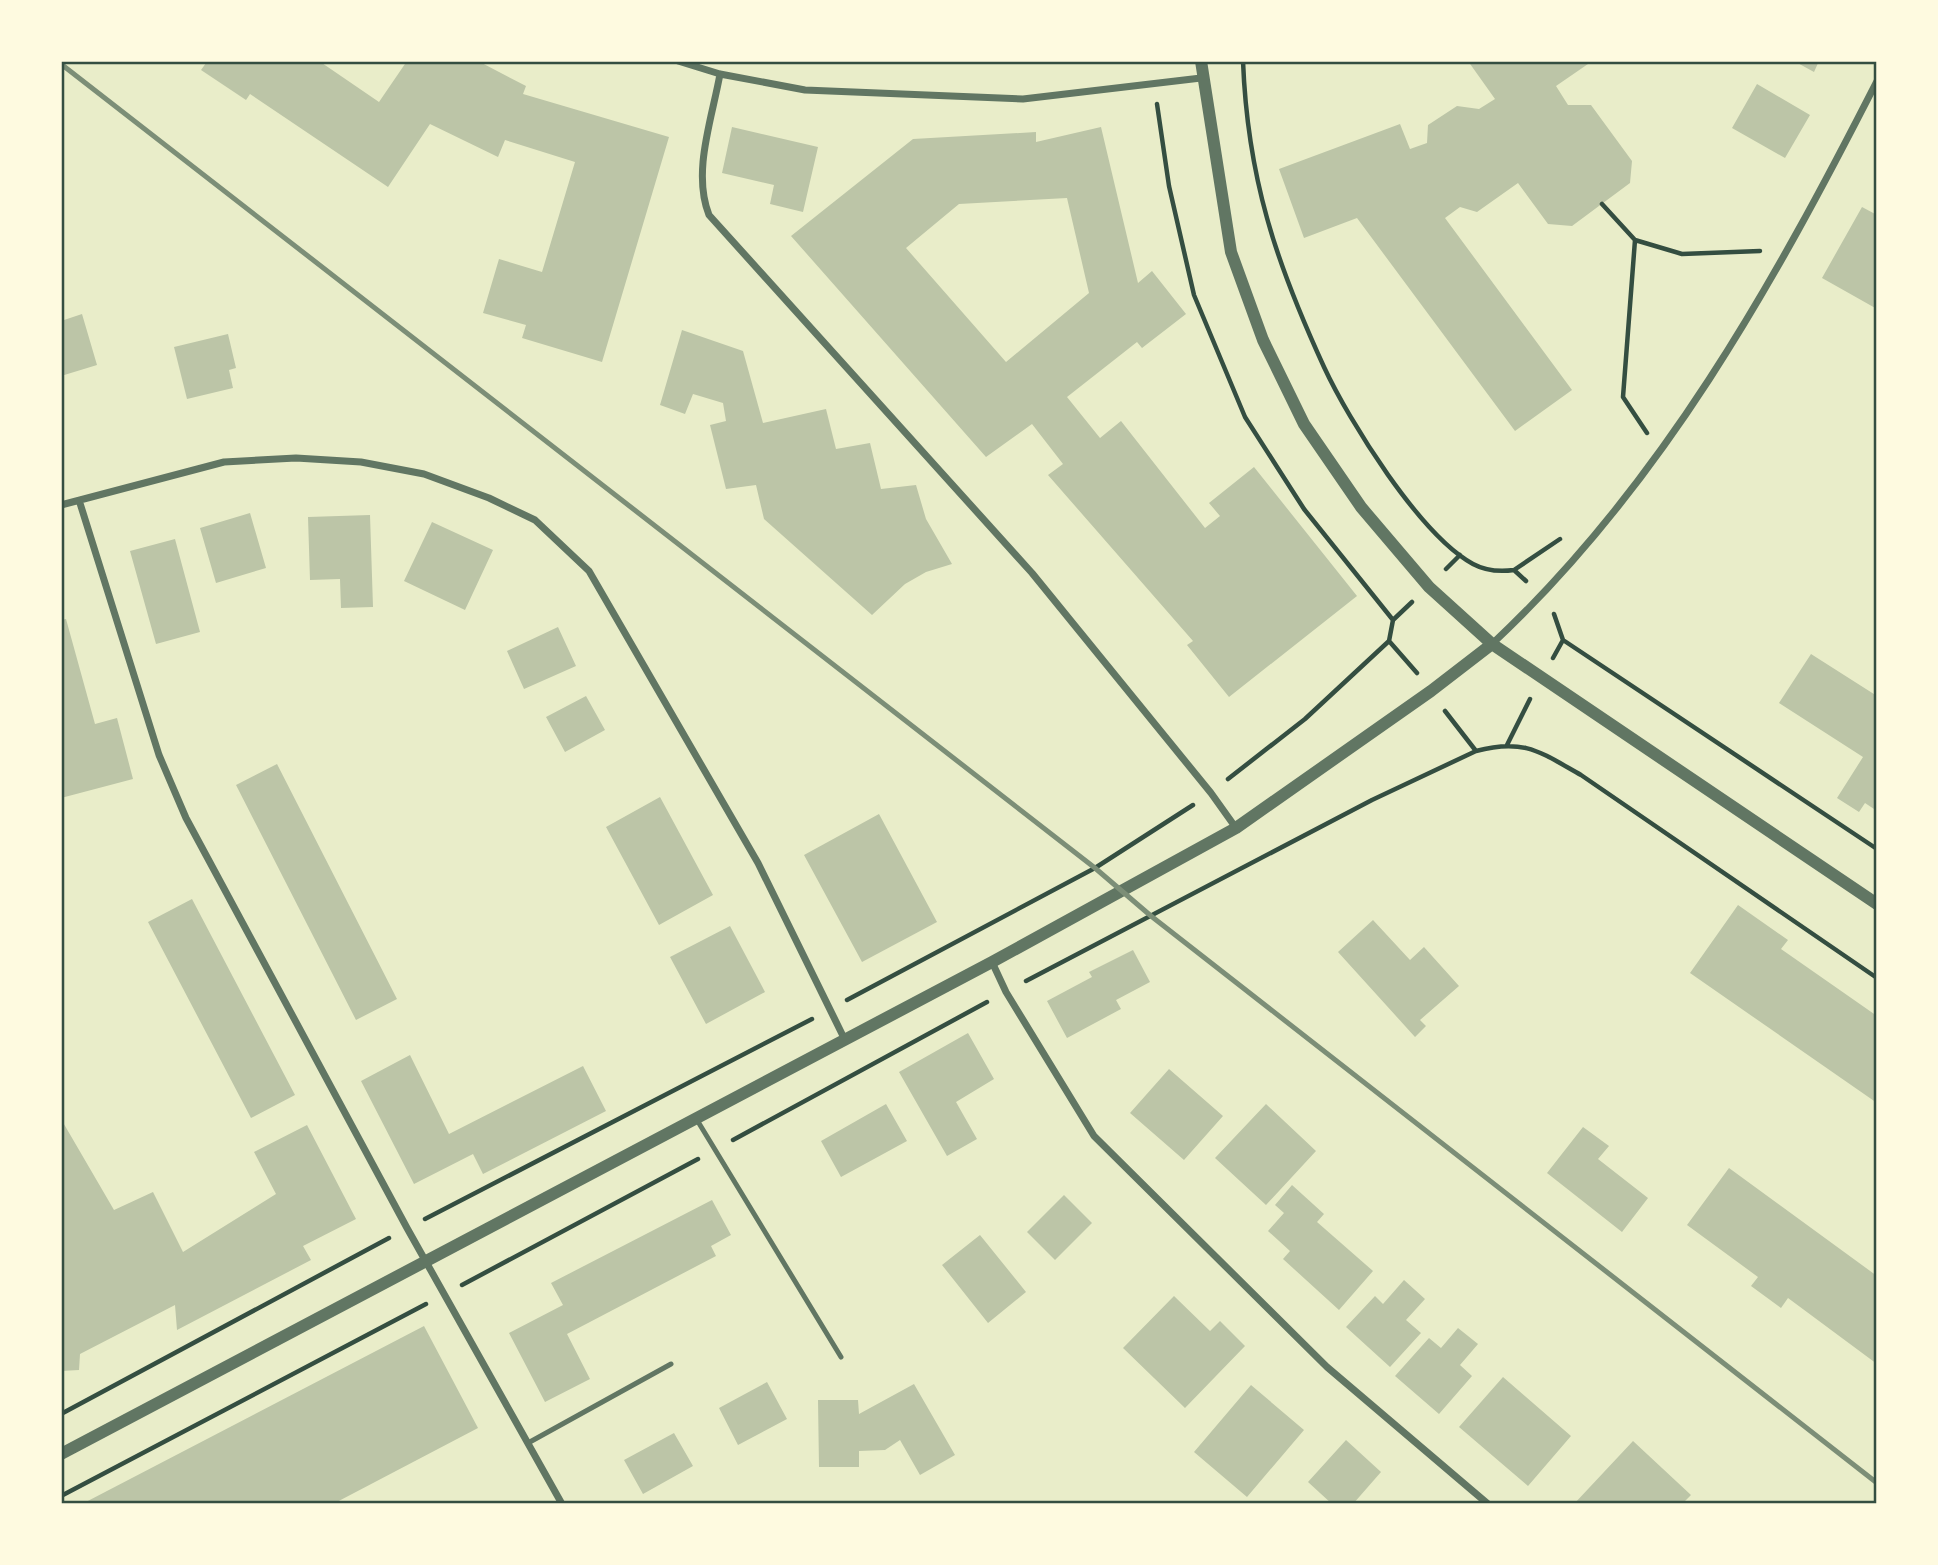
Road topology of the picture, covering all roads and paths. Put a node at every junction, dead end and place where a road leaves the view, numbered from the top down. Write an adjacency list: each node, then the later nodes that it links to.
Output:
1 (678, 61): 4 (street)
2 (1200, 61): 5 (street)
3 (1243, 61): 13 (path)
4 (720, 74): 5 (street); 17 (street)
5 (1201, 78): 15 (street)
6 (1877, 81): 10 (street)
7 (1602, 204): 8 (path)
8 (1634, 240): 9 (path); 10 (path)
9 (1728, 252)
10 (1659, 451): 13 (street)
11 (79, 500): 12 (street); 23 (street); 27 (street)
12 (61, 505)
13 (1542, 596): 15 (street); 19 (path)
14 (1390, 641): 17 (path)
15 (1492, 644): 18 (street); 20 (street)
16 (1476, 751): 22 (path)
17 (1211, 793): 18 (street); 23 (path)
18 (1236, 828): 21 (street)
19 (1877, 849)
20 (1877, 904)
21 (992, 962): 22 (street); 24 (street)
22 (1006, 992): 26 (path); 37 (street)
23 (829, 1009): 24 (street); 27 (path)
24 (844, 1038): 25 (street)
25 (695, 1117): 26 (lane); 28 (street)
26 (716, 1149): 29 (path); 30 (lane)
27 (407, 1228): 28 (street); 32 (path)
28 (426, 1260): 29 (street); 34 (street)
29 (446, 1293): 33 (street); 35 (path)
30 (841, 1357)
31 (671, 1364): 33 (lane)
32 (61, 1414)
33 (528, 1443): 36 (street)
34 (61, 1454)
35 (61, 1496)
36 (562, 1504)
37 (1488, 1504)

